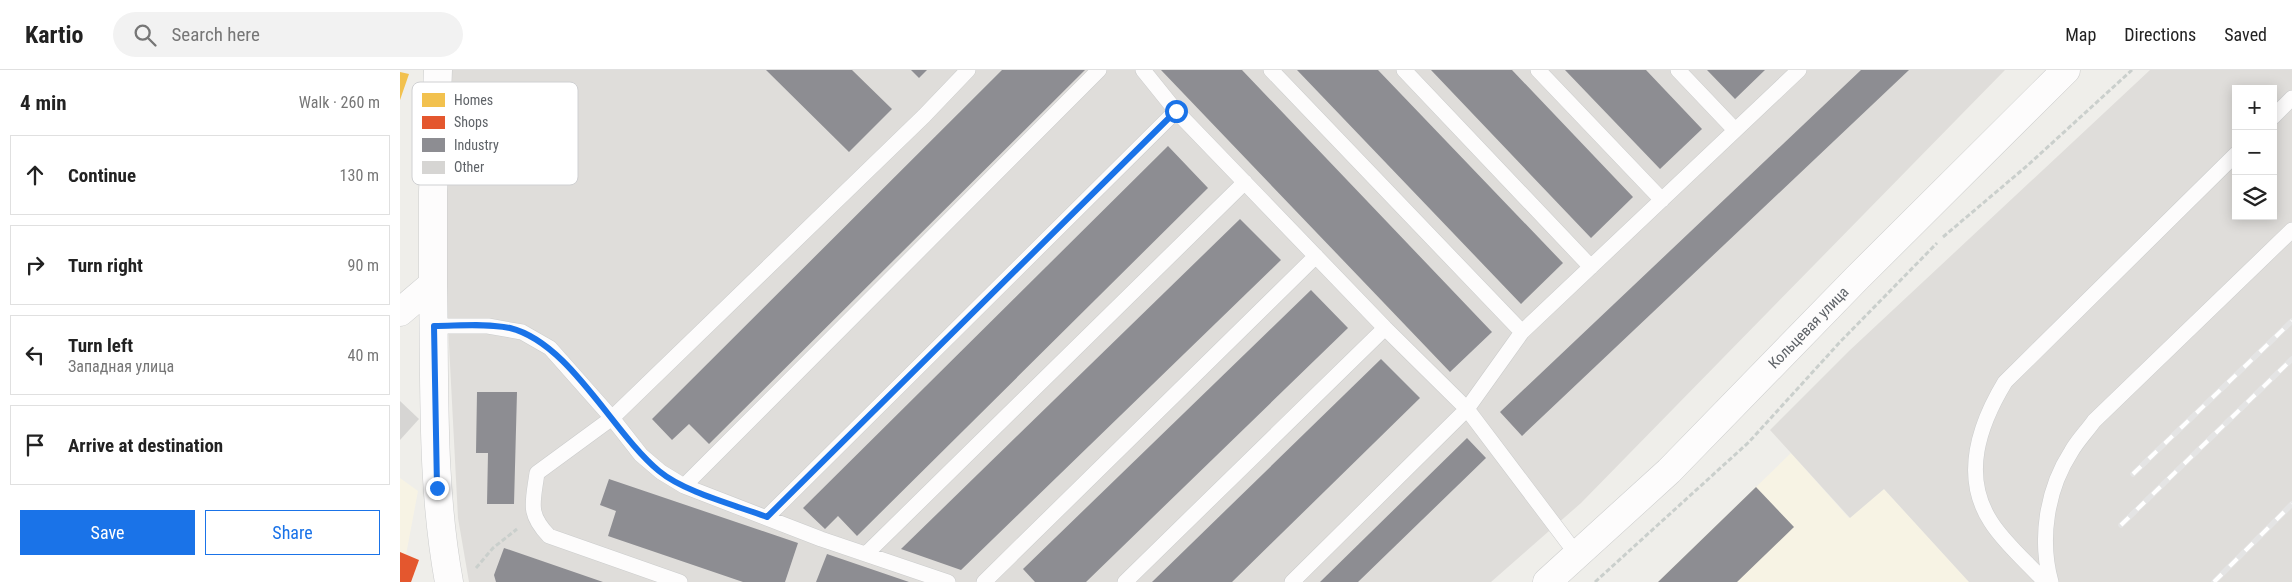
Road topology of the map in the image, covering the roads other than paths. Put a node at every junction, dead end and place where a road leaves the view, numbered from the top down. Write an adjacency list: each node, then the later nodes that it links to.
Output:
1 (968, 70): 27 (lane)
2 (1098, 70): 28 (lane)
3 (1143, 70): 11 (lane)
4 (1270, 70): 25 (lane)
5 (1404, 70): 20 (lane)
6 (1538, 70): 17 (lane)
7 (1678, 70): 13 (lane)
8 (1799, 70): 13 (lane)
9 (2066, 70): 31 (street, Кольцевая улица)
10 (2292, 98): 12 (lane)
11 (1176, 111): 15 (lane); 29 (lane)
12 (2277, 113)
13 (1736, 130): 17 (lane)
14 (2232, 158): 39 (lane)
15 (1245, 182): 19 (lane); 30 (lane)
16 (433, 185): 21 (street)
17 (1662, 200): 20 (lane)
18 (2292, 230): 40 (lane)
19 (1316, 256): 24 (lane); 35 (lane)
20 (1591, 267): 25 (lane)
21 (433, 284): 22 (street); 23 (street)
22 (400, 312)
23 (434, 326): 27 (lane); 32 (street)
24 (1385, 328): 26 (lane); 36 (lane)
25 (1522, 332): 26 (lane)
26 (1467, 409): 31 (lane); 37 (lane)
27 (612, 418): 28 (lane); 33 (lane)
28 (684, 486): 29 (lane)
29 (767, 517): 30 (lane)
30 (866, 554): 34 (lane)
31 (1578, 556): 38 (street, Кольцевая улица)
32 (460, 578)
33 (680, 582)
34 (948, 582)
35 (984, 582)
36 (1126, 582)
37 (1292, 582)
38 (1548, 582)
39 (2045, 582)
40 (2051, 582)

